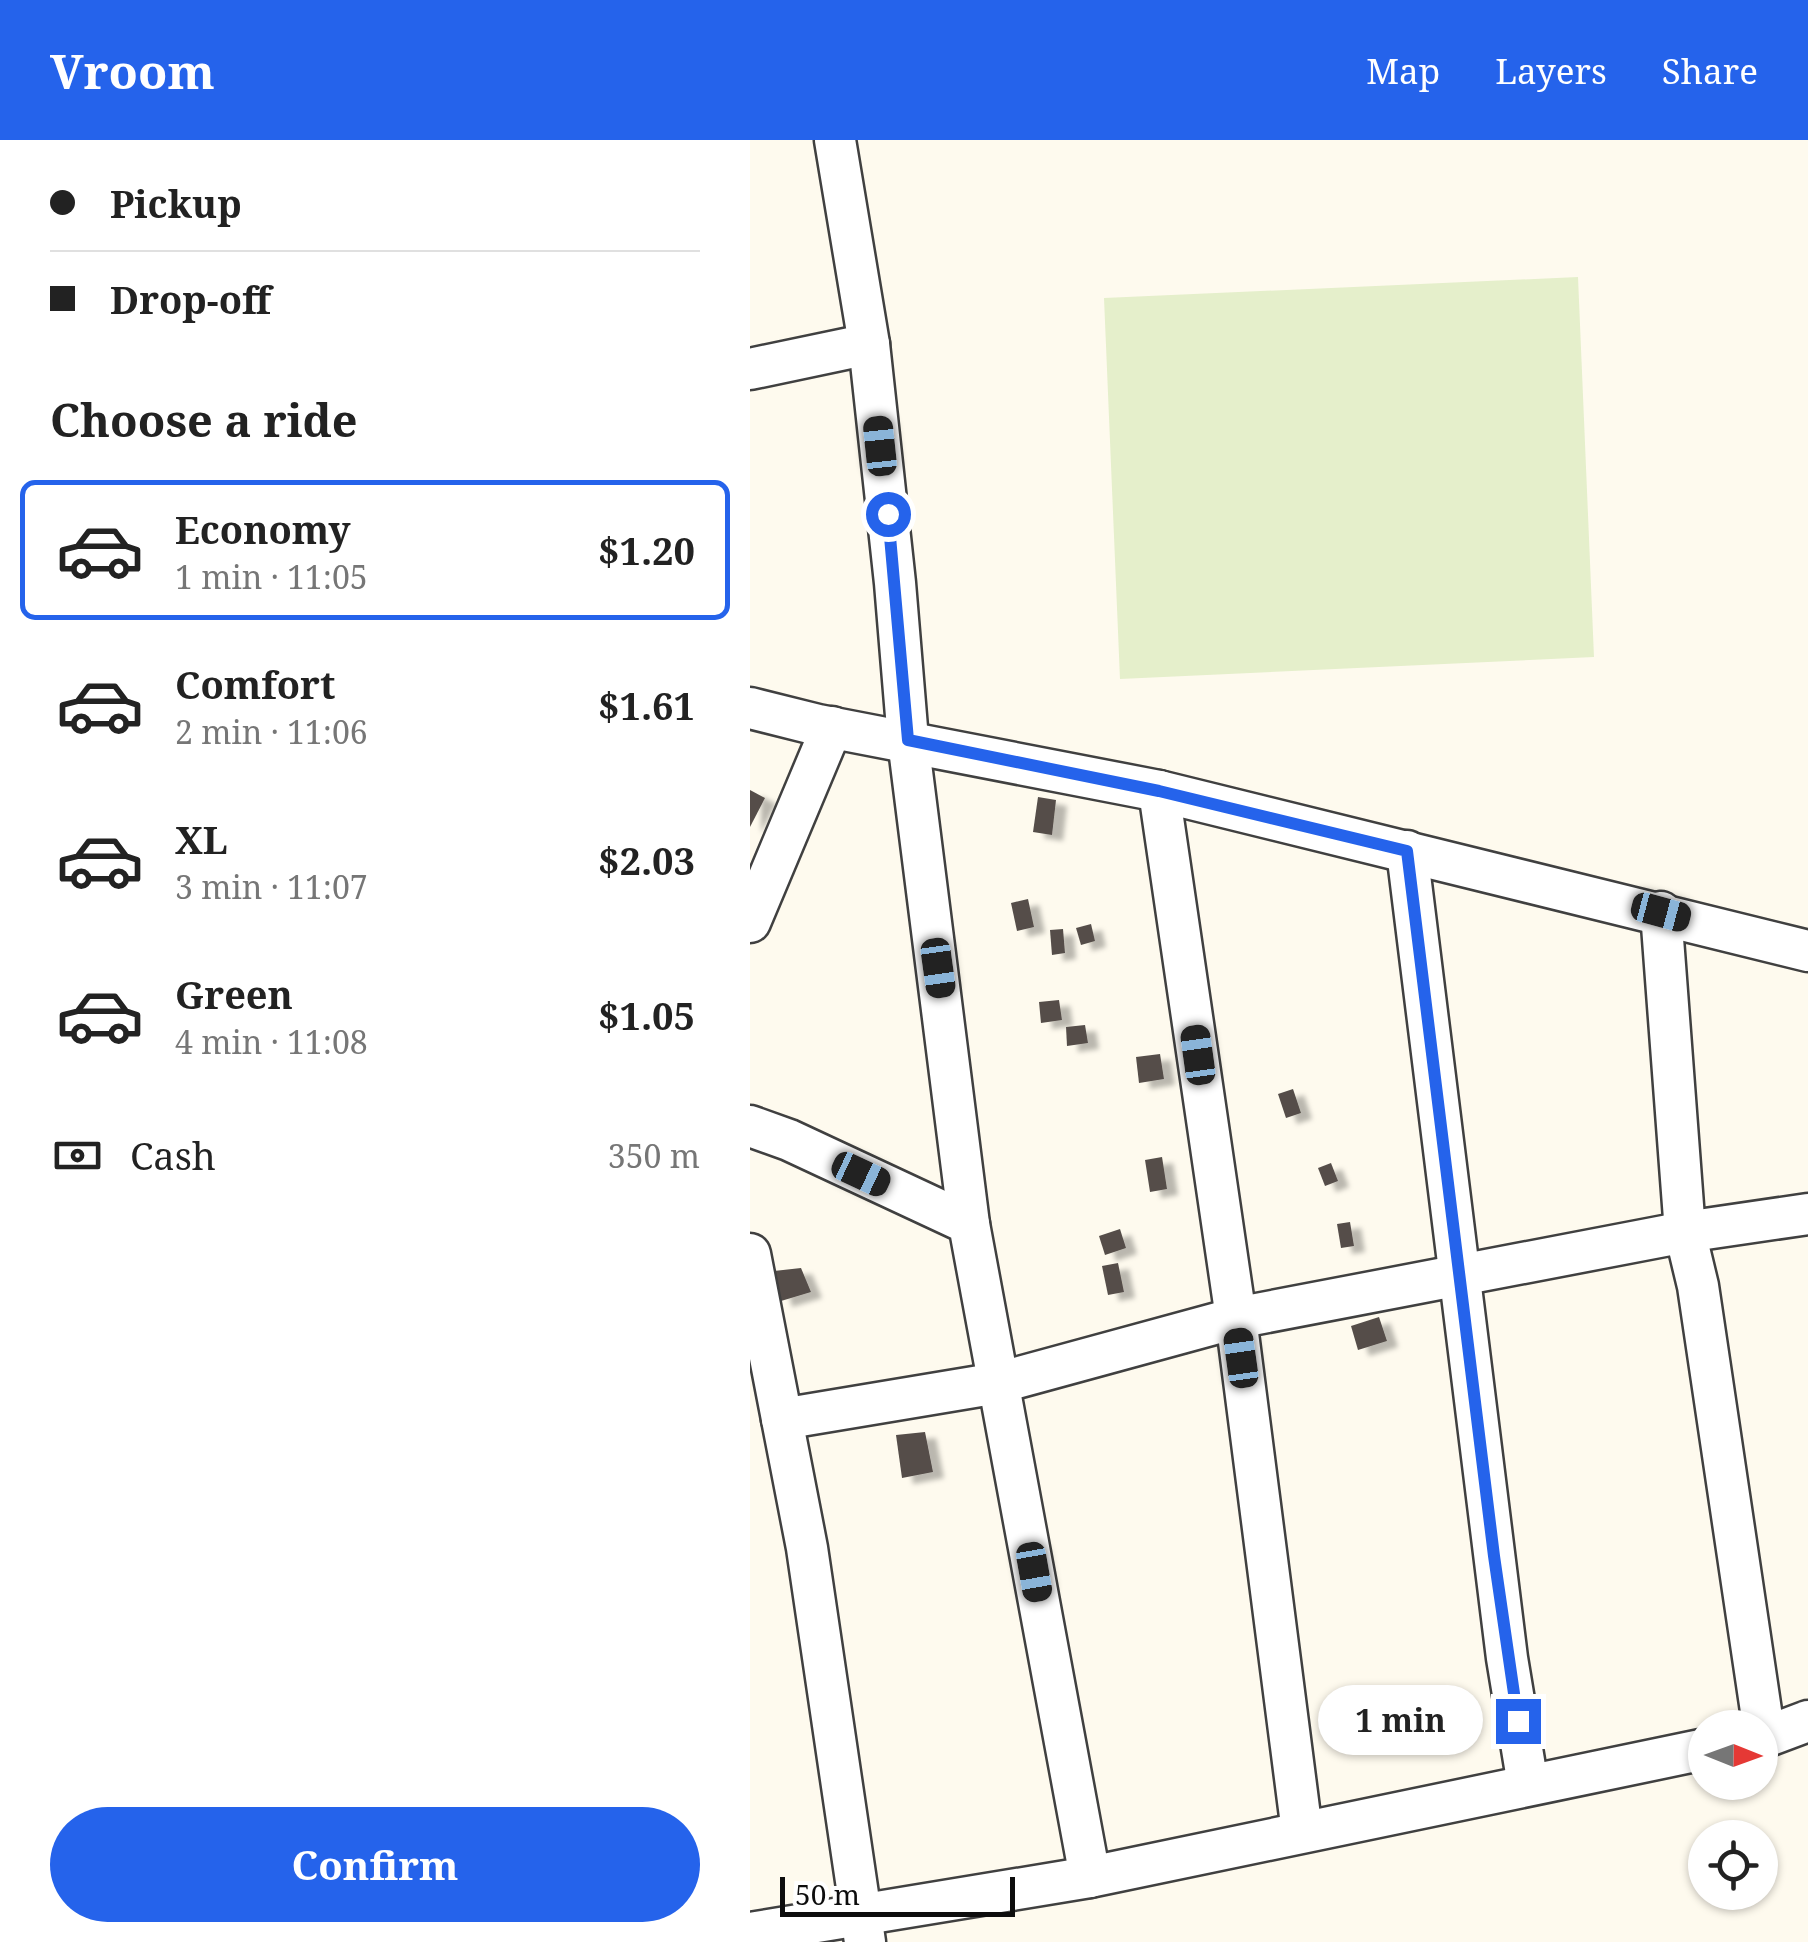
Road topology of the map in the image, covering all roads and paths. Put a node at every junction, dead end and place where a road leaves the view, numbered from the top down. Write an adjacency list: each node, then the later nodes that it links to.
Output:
1 (835, 140): 2 (street)
2 (868, 344): 3 (street); 6 (street)
3 (750, 369)
4 (750, 708): 5 (street)
5 (832, 727): 6 (street); 10 (street)
6 (908, 740): 7 (street); 14 (street)
7 (1159, 791): 8 (street); 18 (street)
8 (1407, 851): 9 (street); 17 (street)
9 (1661, 912): 11 (street); 15 (street)
10 (750, 922)
11 (1808, 951)
12 (750, 1126): 14 (street)
13 (1808, 1214): 15 (street)
14 (969, 1224): 19 (street)
15 (1685, 1232): 17 (street); 21 (street)
16 (750, 1254): 20 (street)
17 (1460, 1278): 18 (street); 25 (street)
18 (1236, 1318): 19 (street); 26 (street)
19 (998, 1382): 20 (street); 27 (street)
20 (782, 1419): 28 (street)
21 (1758, 1710)
22 (1808, 1722): 23 (street)
23 (1778, 1732)
24 (1688, 1753): 25 (street)
25 (1528, 1784): 26 (street)
26 (1302, 1832): 27 (street)
27 (1090, 1876): 28 (street)
28 (864, 1930): 29 (street)
29 (750, 1933)

